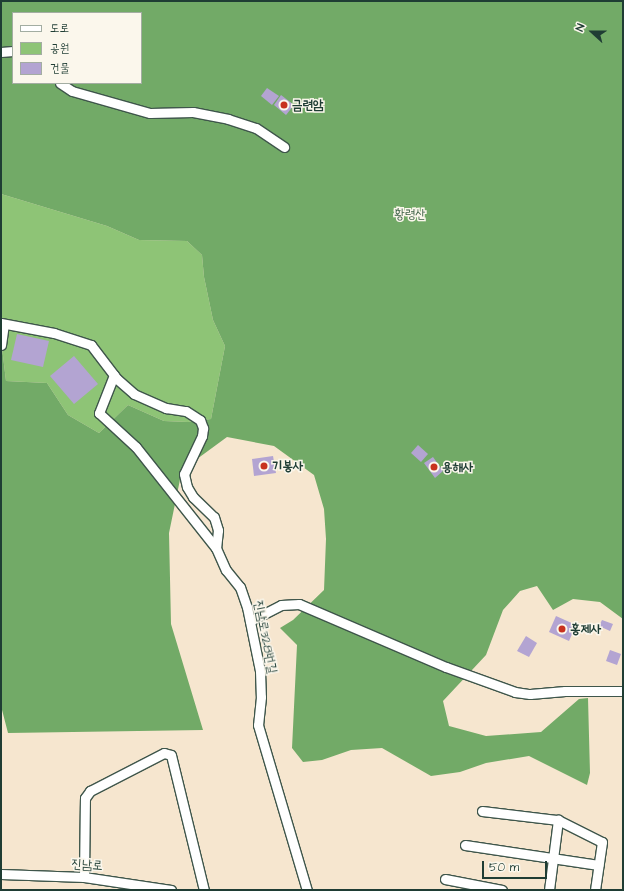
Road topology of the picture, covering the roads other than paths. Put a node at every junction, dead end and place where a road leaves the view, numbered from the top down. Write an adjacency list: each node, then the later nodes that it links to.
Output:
1 (12, 51): 2 (street)
2 (1, 52)
3 (62, 84): 4 (street)
4 (284, 147)
5 (3, 323): 6 (street); 7 (street, 진남로328번길)
6 (1, 345)
7 (114, 375): 8 (street); 8 (street, 진남로328번길)
8 (216, 548): 9 (street, 진남로328번길)
9 (250, 621): 10 (street); 23 (street, 진남로328번길)
10 (623, 691)
11 (482, 811): 12 (street)
12 (558, 820): 14 (street); 15 (street)
13 (465, 845): 14 (street)
14 (553, 857): 15 (street); 25 (street)
15 (599, 865): 26 (street)
16 (1, 874): 17 (street, 진남로)
17 (11, 875): 18 (street, 진남로); 20 (street)
18 (84, 877): 21 (street, 진남로); 22 (street)
19 (445, 879): 24 (street)
20 (1, 881)
21 (171, 890)
22 (204, 890)
23 (307, 890)
24 (502, 890)
25 (549, 890)
26 (595, 890)

